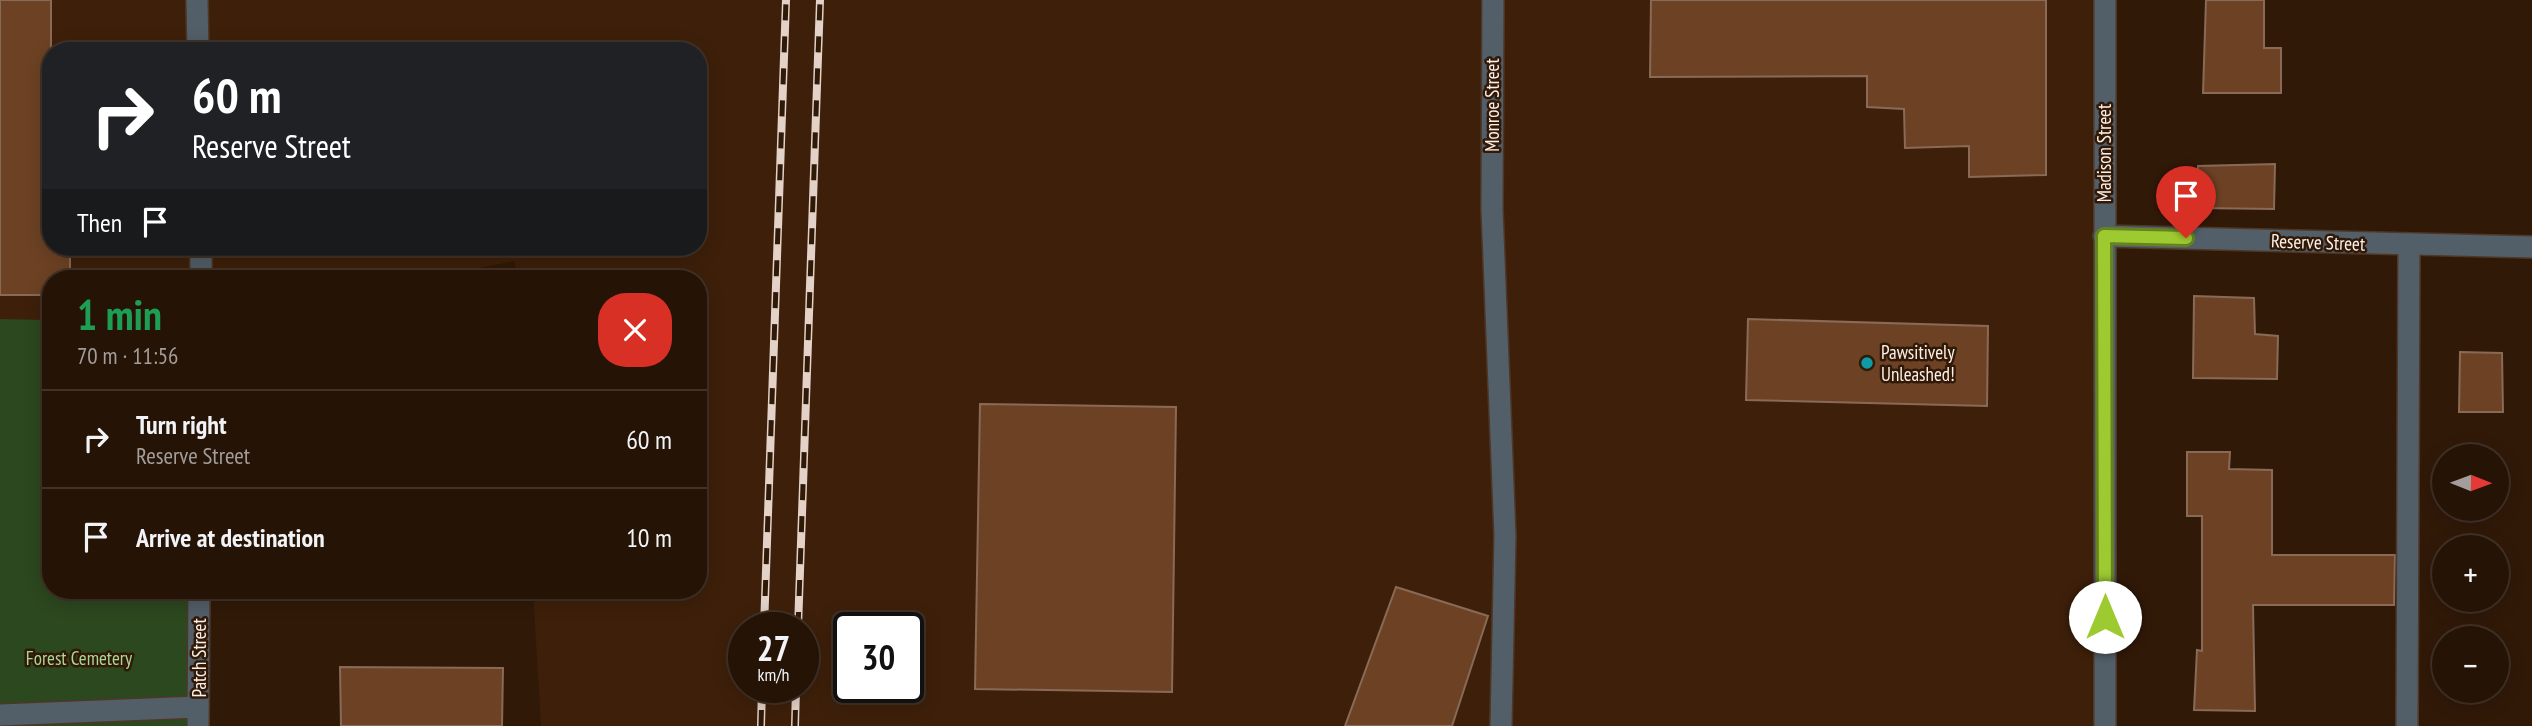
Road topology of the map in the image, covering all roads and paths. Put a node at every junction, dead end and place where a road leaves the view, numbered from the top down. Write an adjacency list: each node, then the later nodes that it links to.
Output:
1 (197, 0): 4 (street)
2 (1493, 0): 11 (street, Monroe Street)
3 (2105, 0): 5 (street, Madison Street)
4 (198, 42)
5 (2104, 236): 6 (street, Reserve Street); 12 (street, Madison Street)
6 (2409, 244): 7 (street, Reserve Street); 13 (street)
7 (2532, 247)
8 (200, 599): 9 (street, Patch Street)
9 (198, 716): 10 (street)
10 (12, 719)
11 (1501, 726)
12 (2105, 726)
13 (2407, 726)

